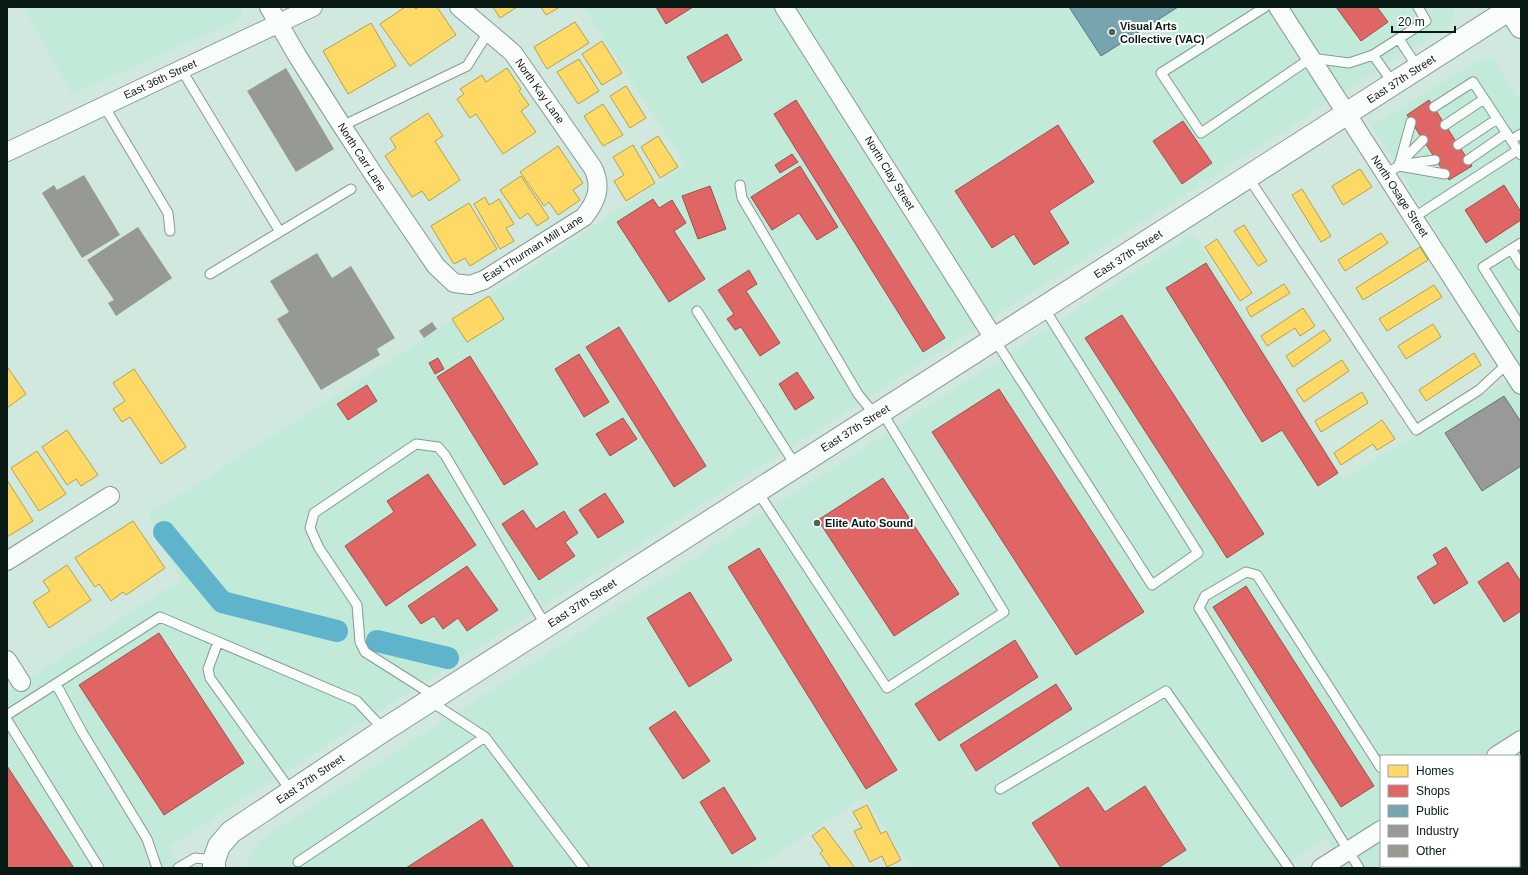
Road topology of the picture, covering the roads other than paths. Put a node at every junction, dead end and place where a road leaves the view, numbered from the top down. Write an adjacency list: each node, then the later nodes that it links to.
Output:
1 (269, 7): 9 (street, North Carr Lane)
2 (314, 7): 9 (street, East 36th Street)
3 (459, 7): 10 (street, North Kay Lane)
4 (784, 7): 50 (street, North Clay Street)
5 (1265, 7): 13 (lane)
6 (1278, 7): 13 (street, North Osage Street)
7 (1418, 7): 11 (lane)
8 (1512, 12): 14 (street, East 37th Street)
9 (280, 23): 15 (street, East 36th Street); 24 (street, North Carr Lane)
10 (489, 31): 24 (lane); 38 (street, North Kay Lane)
11 (1399, 39): 12 (lane); 14 (lane)
12 (1373, 55): 13 (lane); 16 (lane)
13 (1311, 58): 20 (street, North Osage Street)
14 (1418, 68): 16 (street, East 37th Street)
15 (181, 70): 18 (street, East 36th Street); 41 (lane)
16 (1393, 84): 20 (street, East 37th Street)
17 (1484, 99): 19 (lane); 21 (lane); 23 (lane)
18 (104, 106): 29 (street, East 36th Street); 40 (lane)
19 (1434, 107)
20 (1347, 114): 33 (street, North Osage Street); 35 (street, East 37th Street)
21 (1497, 118): 26 (lane); 28 (lane)
22 (1411, 122): 33 (lane)
23 (1445, 125)
24 (342, 126): 46 (street, North Carr Lane)
25 (1521, 134): 26 (lane)
26 (1509, 136): 30 (lane); 32 (lane)
27 (1423, 140): 33 (lane)
28 (1458, 145)
29 (7, 152)
30 (1520, 152): 39 (lane)
31 (1436, 160): 33 (lane)
32 (1468, 160)
33 (1392, 170): 34 (lane); 39 (street, North Osage Street)
34 (1445, 174)
35 (1248, 177): 47 (street, East 37th Street); 51 (lane)
36 (740, 185): 53 (lane)
37 (351, 189): 41 (lane)
38 (597, 192): 46 (street, East Thurman Mill Lane)
39 (1413, 218): 51 (street, North Osage Street)
40 (170, 231)
41 (280, 232): 45 (lane)
42 (1521, 243): 43 (lane)
43 (1511, 249): 44 (lane); 49 (lane)
44 (1521, 265)
45 (210, 274)
46 (454, 283)
47 (1044, 308): 50 (street, East 37th Street); 50 (lane)
48 (697, 311): 54 (lane)
49 (1521, 327)
50 (995, 340): 53 (street, East 37th Street)
51 (1507, 364): 52 (street, North Osage Street)
52 (1521, 385)
53 (879, 414): 54 (street, East 37th Street); 55 (lane)
54 (796, 466): 55 (street, East 37th Street)
55 (757, 492): 58 (street, East 37th Street)
56 (110, 496): 57 (street)
57 (7, 561)
58 (546, 626): 63 (street, East 37th Street); 63 (lane)
59 (218, 642): 62 (lane); 66 (lane); 72 (lane)
60 (7, 660): 61 (street)
61 (21, 682)
62 (56, 684): 64 (lane); 78 (lane)
63 (433, 699): 66 (street, East 37th Street); 67 (lane)
64 (7, 715)
65 (7, 720): 77 (lane)
66 (384, 730): 72 (street, East 37th Street)
67 (485, 736): 75 (lane); 80 (lane)
68 (1521, 740): 69 (street)
69 (1498, 755)
70 (1380, 766): 74 (lane)
71 (1000, 789): 81 (lane)
72 (291, 791): 76 (street, East 37th Street)
73 (1380, 831): 74 (street)
74 (1348, 851): 82 (street); 83 (lane)
75 (298, 862)
76 (214, 864): 79 (lane)
77 (98, 868)
78 (157, 868)
79 (178, 868)
80 (584, 868)
81 (1289, 868)
82 (1322, 868)
83 (1360, 868)

